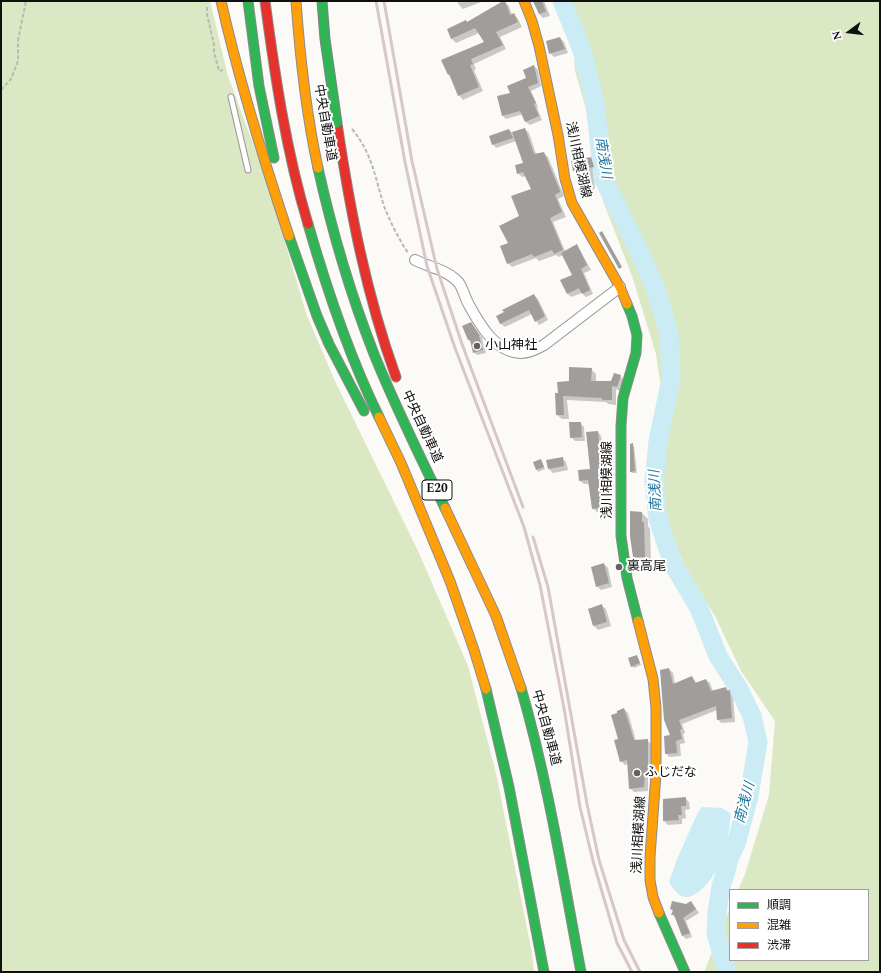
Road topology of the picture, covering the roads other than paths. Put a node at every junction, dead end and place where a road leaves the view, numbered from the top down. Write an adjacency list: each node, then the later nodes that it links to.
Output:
1 (221, 1): 11 (main road)
2 (248, 1): 11 (main road)
3 (266, 1): 19 (main road, E20)
4 (316, 1): 8 (main road, bridge)
5 (322, 1): 8 (main road, bridge)
6 (524, 1): 13 (main road, 浅川相模湖線)
7 (296, 5): 18 (main road, 中央自動車道 / E20)
8 (325, 39): 14 (main road, bridge)
9 (231, 97): 10 (lane)
10 (248, 170)
11 (294, 249): 15 (main road)
12 (415, 260): 13 (street)
13 (620, 287): 22 (main road, 浅川相模湖線)
14 (401, 388)
15 (369, 421)
16 (418, 430): 18 (main road)
17 (397, 477): 19 (main road)
18 (466, 549): 21 (main road, 中央自動車道 / E20)
19 (459, 603): 20 (main road, E20)
20 (544, 972)
21 (581, 972)
22 (685, 972)

